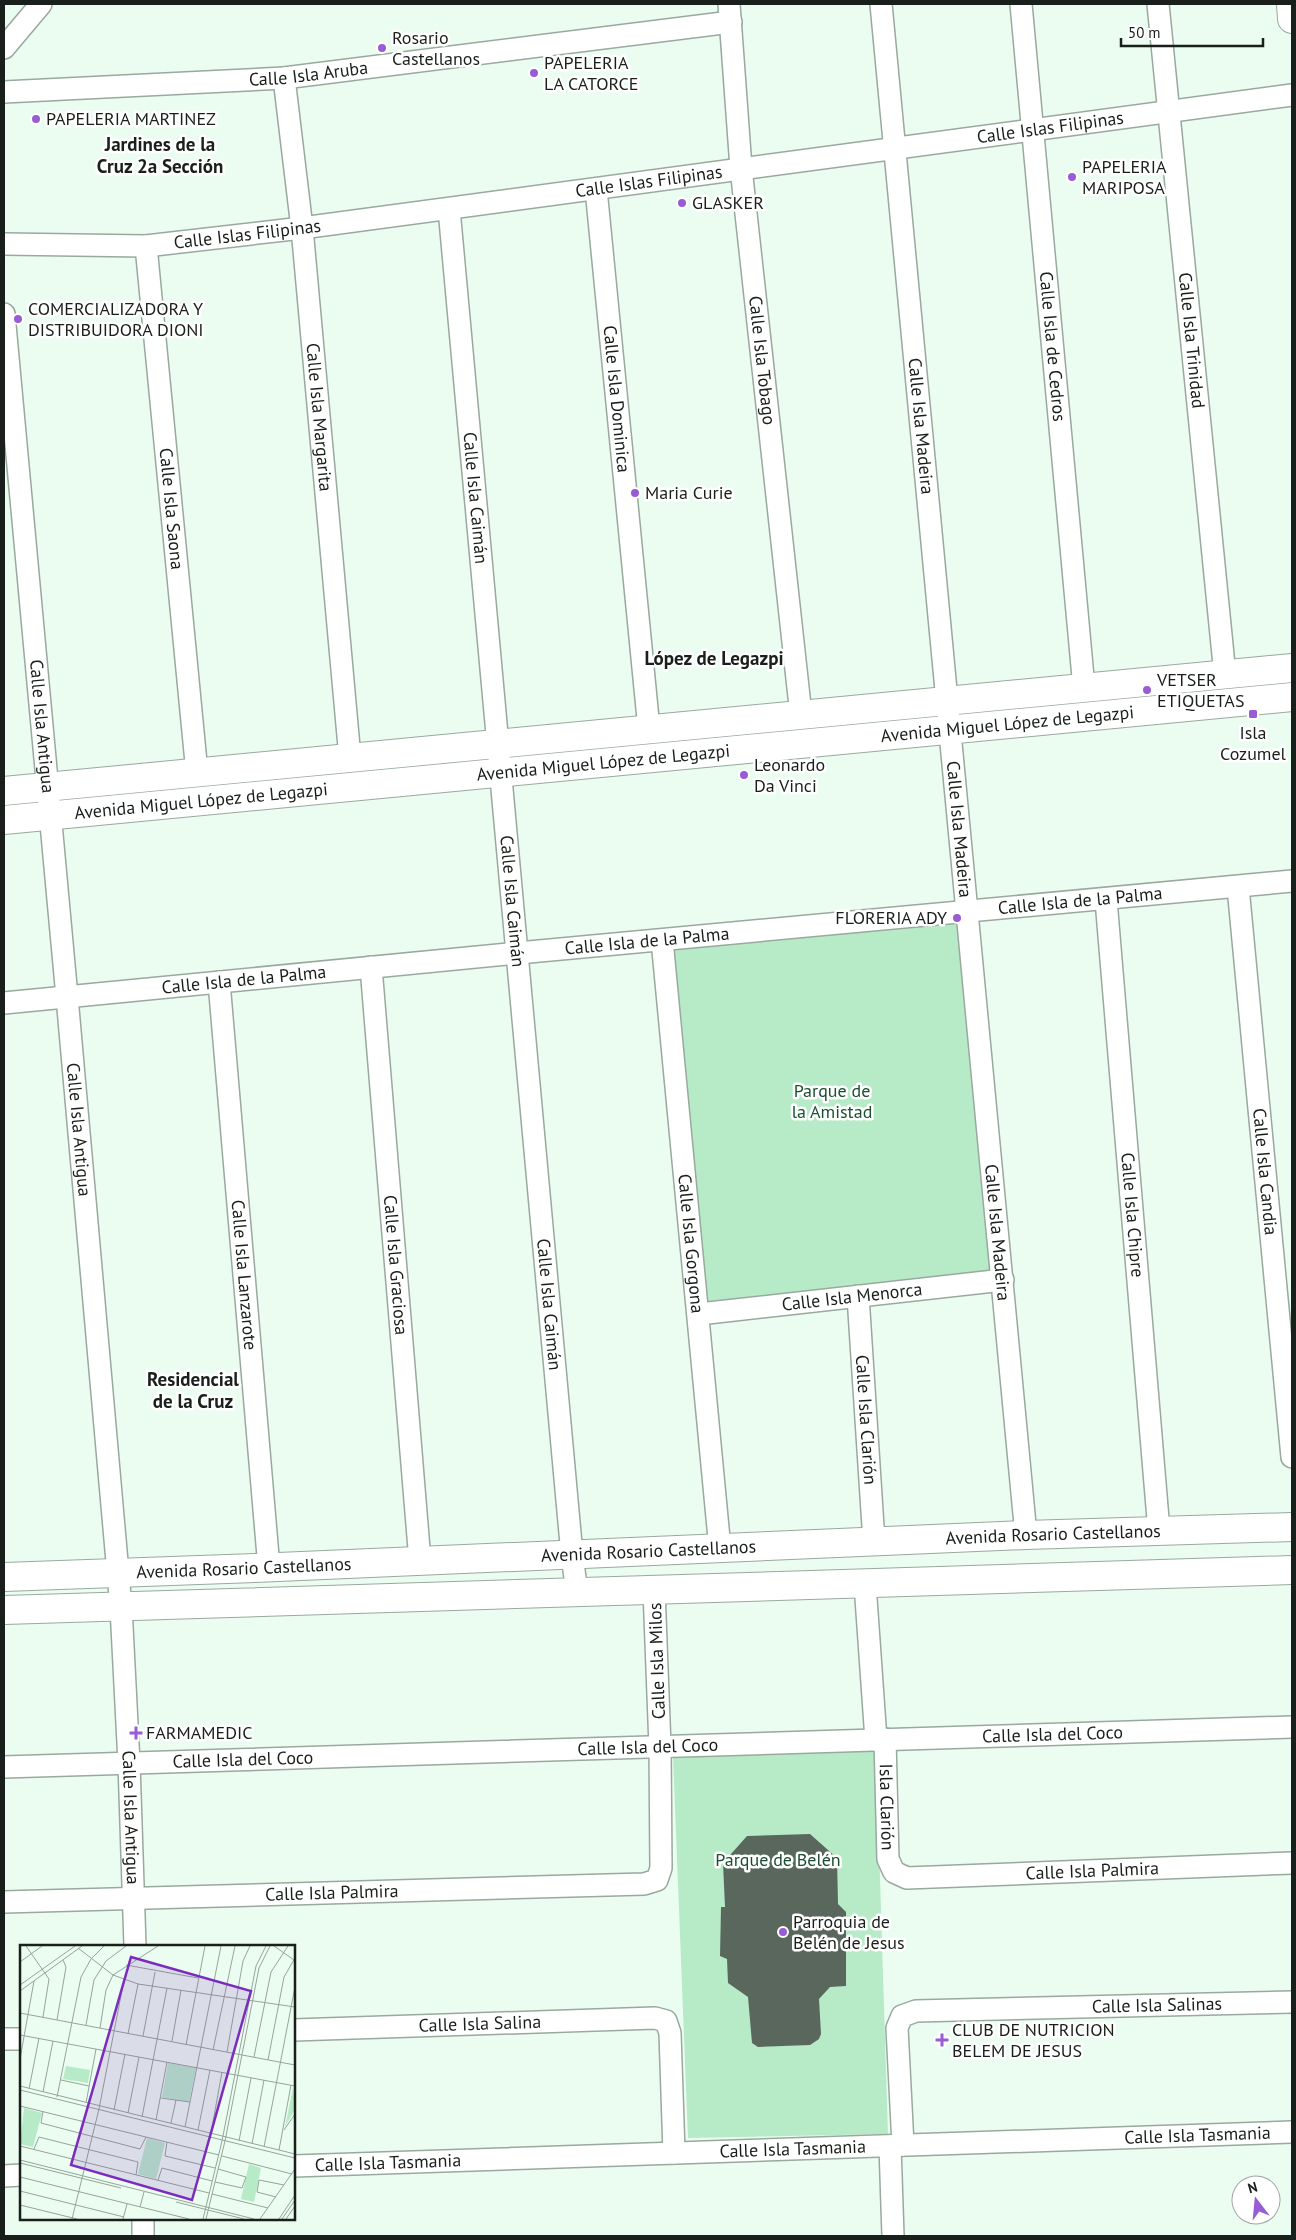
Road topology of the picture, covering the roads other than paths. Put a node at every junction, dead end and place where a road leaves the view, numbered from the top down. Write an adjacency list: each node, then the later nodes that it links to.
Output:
1 (41, 4): 8 (street)
2 (881, 4): 14 (street, Calle Isla Madeira)
3 (1022, 4): 13 (street, Calle Isla de Cedros)
4 (1158, 4): 12 (street, Calle Isla Trinidad)
5 (1291, 4): 7 (street)
6 (730, 13): 9 (street, Calle Isla Aruba); 15 (street, Calle Isla Tobago)
7 (1292, 20)
8 (4, 48)
9 (284, 78): 10 (street, Calle Isla Aruba); 18 (street, Calle Isla Margarita)
10 (4, 92)
11 (1292, 95): 12 (street, Calle Islas Filipinas)
12 (1168, 112): 13 (street, Calle Islas Filipinas); 23 (street, Calle Isla Trinidad)
13 (1034, 131): 14 (street, Calle Islas Filipinas); 24 (street, Calle Isla de Cedros)
14 (894, 148): 15 (street, Calle Islas Filipinas); 26 (street, Calle Isla Madeira)
15 (741, 168): 16 (street, Calle Islas Filipinas); 27 (street, Calle Isla Tobago)
16 (596, 189): 17 (street, Calle Islas Filipinas); 28 (street, Calle Isla Dominica)
17 (449, 209): 18 (street, Calle Islas Filipinas); 30 (street, Calle Isla Caimán)
18 (302, 228): 20 (street, Calle Islas Filipinas); 31 (street, Calle Isla Margarita)
19 (4, 244): 20 (street, Calle Islas Filipinas)
20 (146, 246): 32 (street, Calle Isla Saona)
21 (4, 314): 34 (street, Calle Isla Antigua)
22 (1292, 668): 23 (street, Avenida Miguel López de Legazpi)
23 (1225, 675): 24 (street, Avenida Miguel López de Legazpi)
24 (1084, 688): 26 (street, Avenida Miguel López de Legazpi)
25 (1292, 697): 29 (street, Avenida Miguel López de Legazpi)
26 (946, 701): 27 (street, Avenida Miguel López de Legazpi); 29 (street, Calle Isla Madeira)
27 (801, 715): 28 (street, Avenida Miguel López de Legazpi)
28 (649, 729): 30 (street, Avenida Miguel López de Legazpi)
29 (949, 730): 33 (street, Avenida Miguel López de Legazpi); 41 (street, Calle Isla Madeira)
30 (498, 744): 31 (street, Avenida Miguel López de Legazpi); 33 (street, Calle Isla Caimán)
31 (350, 758): 32 (street, Avenida Miguel López de Legazpi)
32 (197, 772): 34 (street, Avenida Miguel López de Legazpi)
33 (501, 773): 36 (street, Avenida Miguel López de Legazpi); 43 (street, Calle Isla Caimán)
34 (47, 787): 35 (street, Avenida Miguel López de Legazpi); 36 (street, Calle Isla Antigua)
35 (4, 791)
36 (50, 816): 37 (street, Avenida Miguel López de Legazpi); 46 (street, Calle Isla Antigua)
37 (4, 820)
38 (1292, 881): 39 (street, Calle Isla de la Palma)
39 (1238, 886): 40 (street, Calle Isla de la Palma); 51 (street, Calle Isla Candia)
40 (1106, 900): 41 (street, Calle Isla de la Palma); 53 (street, Calle Isla Chipre)
41 (967, 912): 42 (street, Calle Isla de la Palma); 48 (street, Calle Isla Madeira)
42 (662, 940): 43 (street, Calle Isla de la Palma); 50 (street, Calle Isla Gorgona)
43 (518, 953): 44 (street, Calle Isla de la Palma); 57 (street, Calle Isla Caimán)
44 (371, 967): 45 (street, Calle Isla de la Palma); 58 (street, Calle Isla Graciosa)
45 (220, 982): 46 (street, Calle Isla de la Palma); 59 (street, Calle Isla Lanzarote)
46 (67, 997): 47 (street, Calle Isla de la Palma); 61 (street, Calle Isla Antigua)
47 (4, 1004)
48 (1003, 1280): 49 (street, Calle Isla Menorca); 54 (street, Calle Isla Madeira)
49 (858, 1296): 50 (street, Calle Isla Menorca); 55 (street, Calle Isla Clarión)
50 (699, 1314): 56 (street, Calle Isla Gorgona)
51 (1292, 1457)
52 (1292, 1527): 53 (street, Avenida Rosario Castellanos)
53 (1160, 1531): 54 (street, Avenida Rosario Castellanos)
54 (1026, 1535): 55 (street, Avenida Rosario Castellanos)
55 (874, 1542): 56 (street, Avenida Rosario Castellanos)
56 (720, 1548): 57 (street, Avenida Rosario Castellanos)
57 (572, 1555): 58 (street, Avenida Rosario Castellanos); 65 (street, Calle Isla Caimán)
58 (420, 1561): 59 (street, Avenida Rosario Castellanos)
59 (269, 1568): 61 (street, Avenida Rosario Castellanos)
60 (1292, 1570): 63 (street, Avenida Rosario Castellanos)
61 (118, 1574): 62 (street, Avenida Rosario Castellanos); 66 (street, Calle Isla Antigua)
62 (4, 1576)
63 (865, 1584): 64 (street, Avenida Rosario Castellanos); 69 (street, Isla Clarión)
64 (654, 1590): 65 (street, Avenida Rosario Castellanos); 70 (street, Calle Isla Milos)
65 (578, 1593): 66 (street, Avenida Rosario Castellanos)
66 (121, 1607): 67 (street, Avenida Rosario Castellanos); 71 (street, Calle Isla Antigua)
67 (4, 1610)
68 (1292, 1727): 69 (street, Calle Isla del Coco)
69 (880, 1739): 70 (street, Calle Isla del Coco); 74 (street, Isla Clarión)
70 (660, 1747): 71 (street, Calle Isla del Coco); 75 (street, Calle Isla Milos)
71 (129, 1763): 72 (street, Calle Isla del Coco); 76 (street, Calle Isla Antigua)
72 (4, 1767)
73 (1292, 1863): 74 (street, Calle Isla Palmira)
74 (894, 1872)
75 (657, 1880): 76 (street, Calle Isla Palmira)
76 (133, 1899): 77 (street, Calle Isla Palmira); 78 (street, Calle Isla Antigua)
77 (4, 1902)
78 (134, 1945)
79 (1292, 2002): 84 (street, Calle Isla Salinas)
80 (295, 2030): 85 (street, Calle Isla Salina)
81 (4, 2039): 82 (street)
82 (20, 2039)
83 (1292, 2132): 84 (street, Calle Isla Tasmania)
84 (897, 2146): 85 (street, Calle Isla Tasmania); 91 (street)
85 (674, 2153): 86 (street, Calle Isla Tasmania)
86 (295, 2166)
87 (20, 2175): 88 (street)
88 (4, 2176)
89 (143, 2220): 90 (street)
90 (143, 2236)
91 (893, 2236)

